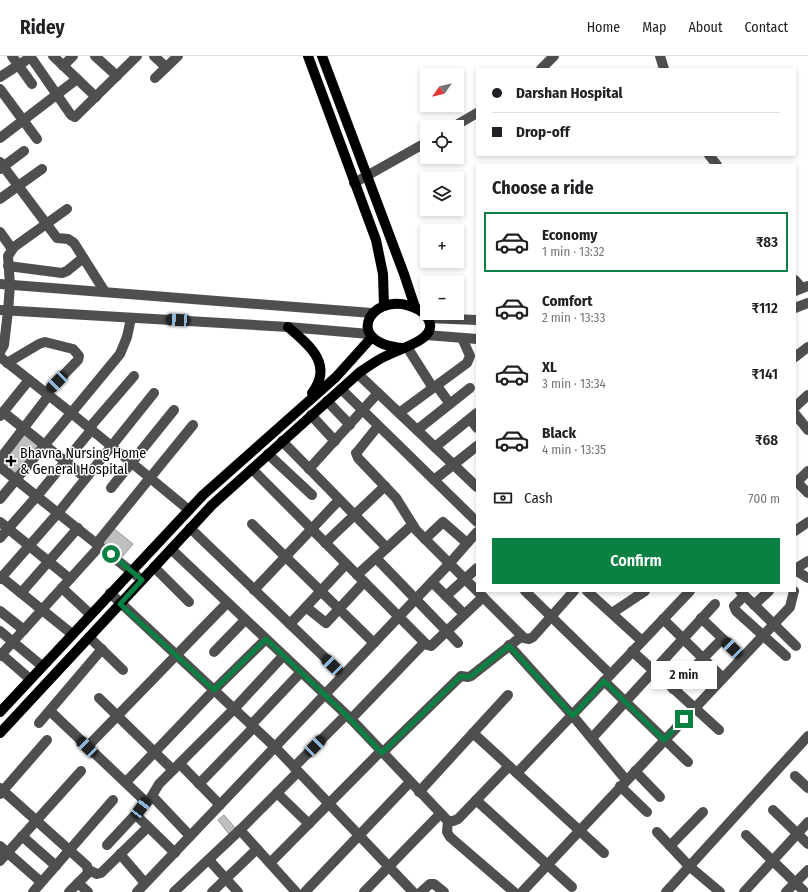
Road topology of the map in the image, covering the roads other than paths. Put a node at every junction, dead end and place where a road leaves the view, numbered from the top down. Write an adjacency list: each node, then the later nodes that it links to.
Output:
1 (12, 56): 13 (street)
2 (31, 56): 13 (street); 24 (street)
3 (53, 56): 14 (street)
4 (73, 56): 14 (street)
5 (95, 56): 18 (street)
6 (137, 56): 18 (street)
7 (154, 56): 15 (street)
8 (178, 56): 15 (street)
9 (308, 56): 38 (main road)
10 (322, 56): 37 (main road)
11 (554, 56): 16 (street)
12 (660, 56): 17 (street)
13 (18, 65): 19 (street); 22 (street)
14 (63, 66): 21 (street)
15 (166, 68): 20 (street)
16 (542, 68)
17 (664, 68)
18 (117, 76): 25 (street)
19 (0, 77)
20 (155, 78)
21 (77, 79): 24 (street); 25 (street)
22 (32, 84)
23 (0, 89): 27 (street)
24 (58, 95): 25 (street); 27 (street)
25 (96, 97)
26 (476, 114): 28 (street)
27 (23, 121): 29 (street); 30 (street)
28 (464, 121)
29 (0, 138)
30 (37, 139)
31 (420, 146): 37 (street)
32 (24, 151): 35 (street)
33 (710, 156): 34 (street)
34 (716, 164)
35 (1, 166): 39 (street)
36 (42, 169): 39 (street)
37 (368, 177): 38 (street); 51 (main road)
38 (354, 183): 50 (main road)
39 (18, 186): 40 (street); 42 (street)
40 (0, 199)
41 (67, 208): 42 (street)
42 (46, 224): 44 (street); 45 (street)
43 (0, 232): 44 (street)
44 (12, 249): 46 (street)
45 (84, 258): 46 (street); 48 (street)
46 (8, 266): 47 (street)
47 (5, 284): 48 (street); 53 (street)
48 (105, 292): 55 (street)
49 (808, 303): 52 (street)
50 (384, 306): 51 (main road); 55 (main road)
51 (415, 308): 54 (main road)
52 (796, 308)
53 (4, 310): 56 (street); 67 (street)
54 (420, 312)
55 (372, 313): 61 (main road)
56 (131, 318): 60 (street); 86 (street)
57 (464, 319): 59 (street)
58 (428, 320): 62 (main road)
59 (476, 320)
60 (288, 327): 61 (street); 83 (main road)
61 (371, 335): 65 (main road); 83 (main road)
62 (426, 335): 63 (street); 65 (main road)
63 (462, 338): 64 (street); 73 (street)
64 (476, 339)
65 (405, 347): 70 (main road); 73 (street)
66 (808, 347): 68 (street)
67 (0, 352)
68 (796, 356)
69 (3, 360): 72 (street); 78 (street)
70 (358, 374): 75 (main road); 77 (street)
71 (134, 376): 96 (street)
72 (29, 380): 78 (street); 88 (street)
73 (435, 387): 81 (street); 87 (street)
74 (470, 388): 81 (street)
75 (341, 389): 80 (main road); 85 (street)
76 (154, 393): 102 (street)
77 (378, 393): 85 (street); 87 (street)
78 (48, 394): 86 (street); 95 (street)
79 (808, 395): 82 (street)
80 (326, 401): 89 (main road); 93 (street)
81 (450, 404): 97 (street)
82 (796, 405)
83 (300, 408): 127 (main road)
84 (174, 410): 108 (street)
85 (362, 410): 93 (street); 94 (street)
86 (70, 412): 96 (street); 101 (street)
87 (399, 413): 97 (street)
88 (2, 414): 95 (street)
89 (311, 415): 99 (street); 100 (main road)
90 (796, 415): 98 (street)
91 (474, 416): 103 (street)
92 (193, 425): 115 (street)
93 (350, 425): 99 (street)
94 (378, 426): 117 (street); 120 (street)
95 (24, 428): 101 (street); 106 (street)
96 (91, 428): 102 (street); 107 (street)
97 (417, 430): 103 (street)
98 (808, 430)
99 (335, 440): 112 (street)
100 (282, 442): 105 (main road); 112 (street)
101 (44, 445): 107 (street); 116 (street)
102 (112, 446): 108 (street); 114 (street)
103 (435, 447): 109 (street)
104 (476, 447): 109 (street)
105 (268, 454): 111 (main road); 123 (street)
106 (0, 459)
107 (65, 461): 114 (street); 124 (street)
108 (131, 461): 115 (street); 121 (street)
109 (453, 465): 117 (street); 118 (street)
110 (0, 467): 116 (street)
111 (252, 469): 136 (main road); 137 (street)
112 (309, 469): 126 (street)
113 (808, 471): 119 (street)
114 (86, 478): 128 (street)
115 (150, 478): 127 (street); 143 (street)
116 (17, 480): 124 (street); 125 (street)
117 (434, 480): 130 (street)
118 (475, 481)
119 (796, 481): 122 (street)
120 (385, 486): 129 (street); 133 (street)
121 (111, 488)
122 (808, 493)
123 (312, 495)
124 (37, 496): 128 (street); 134 (street)
125 (0, 499)
126 (339, 500): 129 (street); 137 (street)
127 (189, 510): 157 (main road)
128 (58, 513): 135 (street); 144 (street)
129 (354, 515): 142 (street); 145 (street)
130 (476, 521)
131 (808, 522): 138 (street)
132 (252, 524): 147 (street)
133 (412, 525): 140 (street); 145 (street)
134 (4, 526): 139 (street); 144 (street)
135 (78, 528): 143 (street); 150 (street)
136 (190, 528): 146 (main road); 166 (street)
137 (311, 529): 142 (street); 147 (street)
138 (796, 530)
139 (0, 538)
140 (425, 539): 141 (street); 152 (street)
141 (473, 540): 152 (street)
142 (325, 543): 151 (street)
143 (98, 545): 157 (street); 160 (street)
144 (29, 546): 150 (street); 158 (street)
145 (387, 548): 148 (street)
146 (171, 549): 153 (main road); 184 (street)
147 (285, 557): 166 (street); 168 (street)
148 (376, 558): 161 (street); 182 (street)
149 (808, 561): 154 (street)
150 (49, 562): 160 (street); 177 (street)
151 (346, 564): 161 (street); 168 (street)
152 (449, 564): 162 (street); 164 (street)
153 (154, 567): 163 (main road); 183 (street)
154 (796, 568)
155 (476, 569): 162 (street)
156 (796, 570): 159 (street)
157 (131, 571): 163 (street); 178 (main road)
158 (0, 578): 177 (street)
159 (808, 578)
160 (70, 579): 165 (street)
161 (361, 579): 190 (street); 196 (street)
162 (465, 579): 167 (street); 180 (street)
163 (142, 580): 185 (main road)
164 (432, 582): 180 (street); 182 (street)
165 (62, 588): 189 (street); 192 (street)
166 (254, 590): 200 (street)
167 (476, 590)
168 (321, 591): 188 (street); 190 (street)
169 (478, 592): 181 (street)
170 (526, 592): 195 (street)
171 (573, 592): 195 (street)
172 (588, 592): 194 (street)
173 (644, 592): 194 (street)
174 (687, 592): 198 (street)
175 (768, 592): 187 (street)
176 (794, 592): 201 (street)
177 (21, 593): 189 (street)
178 (110, 593): 185 (street); 192 (main road)
179 (742, 594): 187 (street); 206 (street)
180 (446, 596): 193 (street)
181 (483, 597): 193 (street); 207 (street)
182 (416, 599): 196 (street); 204 (street)
183 (189, 602)
184 (227, 603): 199 (street); 223 (street)
185 (120, 604): 208 (main road); 223 (street)
186 (715, 604): 197 (street)
187 (754, 605): 201 (street)
188 (306, 607): 190 (street); 200 (street)
189 (42, 610): 202 (street); 205 (street)
190 (340, 610): 215 (street)
191 (0, 611): 202 (street)
192 (90, 614): 205 (main road)
193 (464, 614): 204 (street)
194 (612, 614): 212 (street)
195 (552, 616): 207 (street); 233 (street)
196 (399, 617): 214 (street); 215 (street)
197 (701, 618): 209 (street); 211 (street)
198 (663, 619): 209 (street); 212 (street)
199 (246, 620): 210 (street); 221 (street)
200 (290, 624): 232 (street)
201 (773, 625): 206 (street); 218 (street)
202 (24, 630): 213 (street)
203 (0, 631): 213 (street)
204 (446, 631): 214 (street); 216 (street)
205 (72, 634): 228 (main road)
206 (763, 635): 225 (street); 227 (street)
207 (522, 636): 217 (street)
208 (89, 637): 219 (street); 252 (main road)
209 (683, 638): 226 (street); 230 (street)
210 (266, 639): 224 (street); 237 (street)
211 (722, 639): 226 (street); 227 (street)
212 (642, 641): 220 (street)
213 (13, 642): 222 (street); 228 (street)
214 (424, 642): 248 (street)
215 (374, 643): 232 (street)
216 (458, 643)
217 (509, 646): 247 (street); 261 (street)
218 (796, 646)
219 (102, 649): 229 (street); 245 (street)
220 (632, 651): 230 (street); 233 (street)
221 (214, 652)
222 (0, 654): 235 (street)
223 (176, 655): 237 (street); 246 (street)
224 (283, 656): 231 (street); 244 (street)
225 (786, 656)
226 (703, 658): 234 (street); 236 (street)
227 (742, 658): 234 (street)
228 (42, 666): 235 (main road)
229 (122, 670)
230 (654, 671): 236 (street); 241 (street)
231 (301, 672): 238 (street); 250 (street)
232 (343, 675): 238 (street)
233 (607, 677): 241 (street); 247 (street)
234 (722, 678): 242 (street)
235 (30, 679): 243 (main road)
236 (673, 689): 242 (street)
237 (214, 690): 244 (street); 260 (street)
238 (325, 695): 248 (street); 259 (street)
239 (508, 695): 253 (street)
240 (98, 698): 246 (street)
241 (625, 702): 255 (street); 257 (street)
242 (694, 708): 251 (street); 257 (street)
243 (1, 709)
244 (234, 709): 250 (street); 263 (street)
245 (50, 711): 249 (street); 258 (street)
246 (117, 716): 258 (street); 260 (street)
247 (573, 716): 255 (street); 265 (street)
248 (348, 717): 261 (street); 264 (street)
249 (39, 723)
250 (252, 726): 259 (street); 272 (street)
251 (719, 730)
252 (0, 733)
253 (473, 733): 265 (street); 276 (street)
254 (808, 736): 315 (street)
255 (592, 738): 271 (street)
256 (47, 740): 274 (street)
257 (664, 740): 262 (street); 267 (street)
258 (87, 747): 269 (street)
259 (275, 747): 264 (street); 282 (street)
260 (155, 752): 263 (street); 269 (street)
261 (382, 752): 270 (street); 281 (street)
262 (688, 762)
263 (176, 767): 272 (street); 279 (street)
264 (296, 769): 275 (street); 281 (street)
265 (513, 770): 280 (street); 293 (street)
266 (81, 771): 288 (street)
267 (635, 771): 271 (street); 277 (street)
268 (795, 776): 273 (street)
269 (126, 782): 279 (street)
270 (410, 782): 276 (street); 296 (street)
271 (623, 783): 284 (street); 293 (street)
272 (199, 784): 282 (street)
273 (808, 788)
274 (1, 791): 288 (street)
275 (277, 792): 290 (street); 292 (street)
276 (419, 792): 287 (street)
277 (660, 797)
278 (113, 800): 305 (street)
279 (148, 800): 286 (street); 299 (street)
280 (476, 800): 287 (street); 313 (street)
281 (329, 804): 290 (street); 296 (street)
282 (220, 805): 299 (street)
283 (773, 810): 295 (street)
284 (647, 812)
285 (703, 812): 302 (street)
286 (136, 815): 291 (street); 301 (street)
287 (444, 817): 316 (street); 338 (street)
288 (36, 820): 298 (street); 305 (street)
289 (808, 822): 295 (street)
290 (309, 824): 312 (street)
291 (148, 827): 306 (street); 308 (street)
292 (240, 830): 303 (street); 309 (street)
293 (579, 830): 307 (street); 313 (street)
294 (657, 832): 302 (street)
295 (798, 834): 300 (street); 311 (street)
296 (359, 835): 316 (street); 333 (street)
297 (746, 835): 311 (street)
298 (22, 836): 304 (street); 314 (street)
299 (190, 836): 306 (street)
300 (808, 844)
301 (107, 845)
302 (670, 846): 315 (street)
303 (257, 848): 312 (street); 319 (street)
304 (4, 849): 310 (street); 320 (street)
305 (70, 850): 314 (street); 317 (street)
306 (175, 853): 323 (street)
307 (604, 853)
308 (120, 854): 317 (street); 323 (street)
309 (209, 860): 319 (street); 329 (street)
310 (0, 861)
311 (773, 861): 321 (street); 342 (street)
312 (270, 863): 332 (street)
313 (548, 865): 324 (street); 339 (street)
314 (56, 866): 320 (street)
315 (689, 866): 340 (street); 341 (street)
316 (388, 867): 334 (street); 335 (street)
317 (89, 870): 322 (street)
318 (808, 870): 321 (street)
319 (226, 879): 330 (street); 331 (street)
320 (41, 882): 325 (street)
321 (796, 882): 343 (street); 344 (street)
322 (78, 883): 326 (street); 327 (street)
323 (145, 884): 328 (street)
324 (572, 887)
325 (33, 892)
326 (69, 892)
327 (88, 892)
328 (137, 892)
329 (174, 892)
330 (212, 892)
331 (238, 892)
332 (296, 892)
333 (305, 892)
334 (364, 892)
335 (413, 892)
336 (421, 892): 337 (street)
337 (444, 892)
338 (514, 892)
339 (522, 892)
340 (666, 892)
341 (720, 892)
342 (744, 892)
343 (786, 892)
344 (806, 892)

